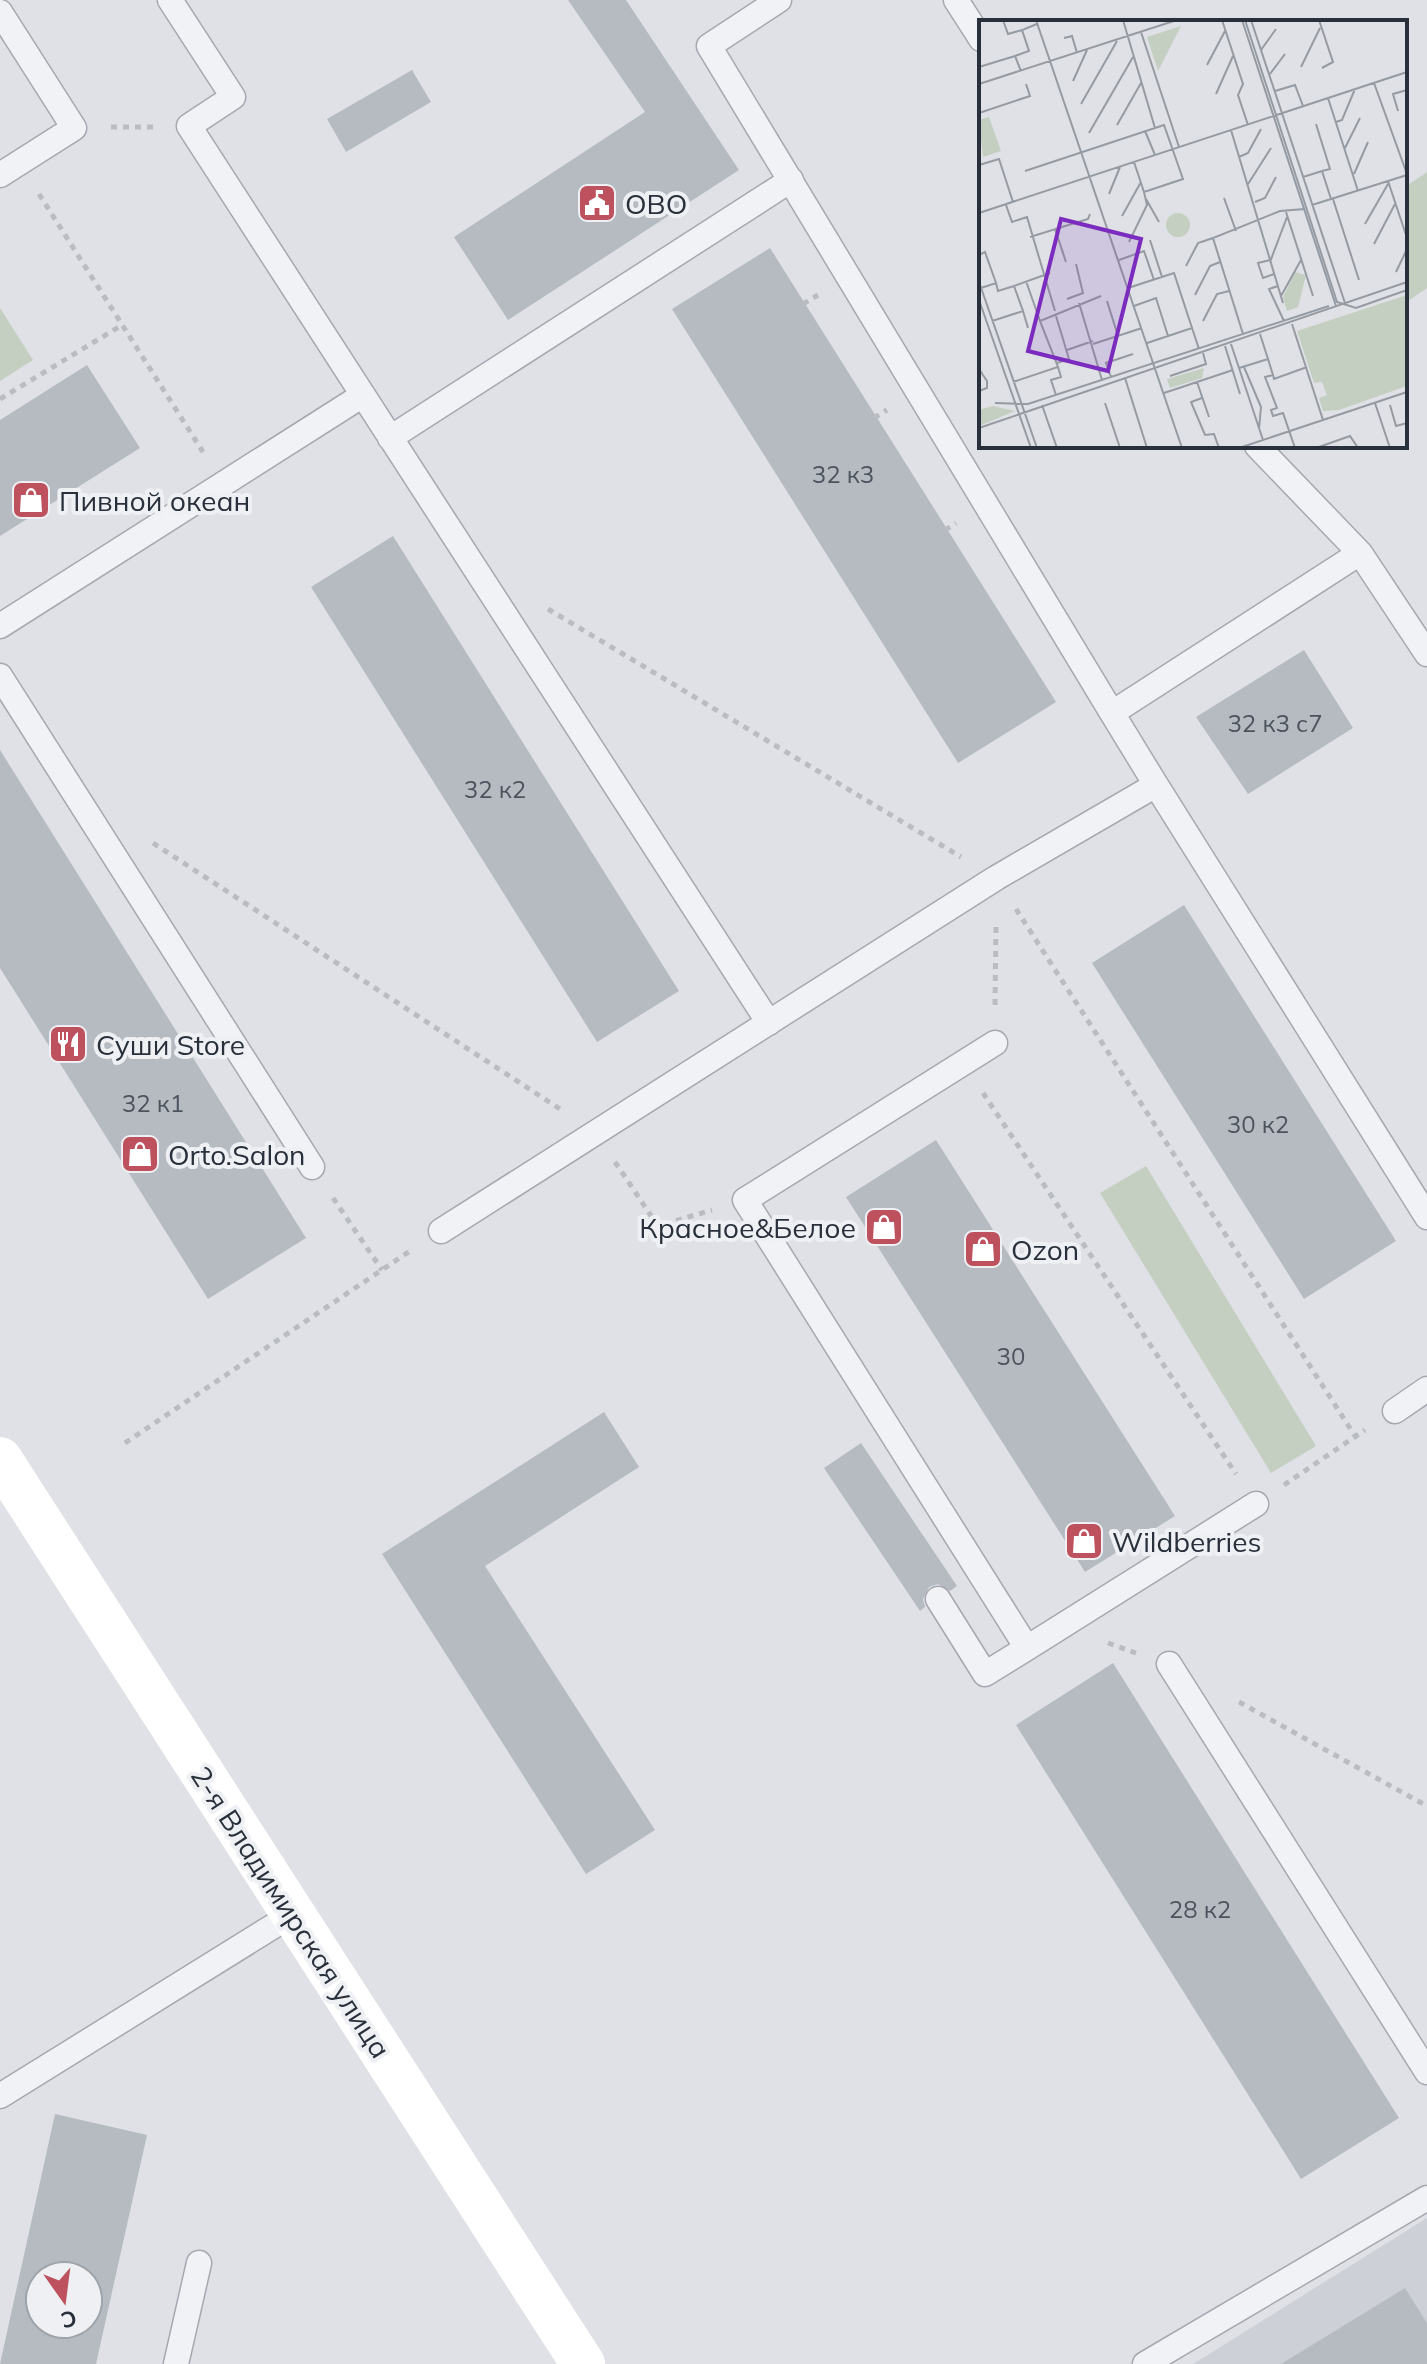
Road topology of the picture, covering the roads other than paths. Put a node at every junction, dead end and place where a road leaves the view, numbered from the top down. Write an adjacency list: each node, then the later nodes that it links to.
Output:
1 (170, 0): 8 (lane)
2 (779, 0): 7 (lane)
3 (956, 0): 5 (lane)
4 (0, 12): 6 (lane)
5 (979, 36)
6 (10, 169)
7 (791, 180): 9 (lane); 15 (lane)
8 (363, 395): 9 (lane); 12 (lane)
9 (390, 438): 17 (lane)
10 (1259, 448): 11 (lane)
11 (1360, 553): 13 (lane); 15 (lane)
12 (0, 626)
13 (1427, 654)
14 (0, 676): 19 (lane)
15 (1112, 713): 16 (lane)
16 (1156, 785): 17 (lane); 20 (lane)
17 (769, 1023): 21 (lane)
18 (995, 1043): 27 (lane)
19 (312, 1167)
20 (1427, 1217)
21 (441, 1231)
22 (1427, 1389): 23 (lane)
23 (1395, 1411)
24 (4, 1475): 29 (street, 2-я Владимирская улица)
25 (1256, 1504): 27 (lane)
26 (938, 1599): 27 (lane)
27 (1027, 1648)
28 (1169, 1664): 30 (lane)
29 (293, 1914): 31 (lane); 35 (street, 2-я Владимирская улица)
30 (1427, 2072)
31 (0, 2096)
32 (1427, 2198): 36 (lane)
33 (199, 2263): 34 (lane)
34 (176, 2364)
35 (583, 2364)
36 (1145, 2364)

